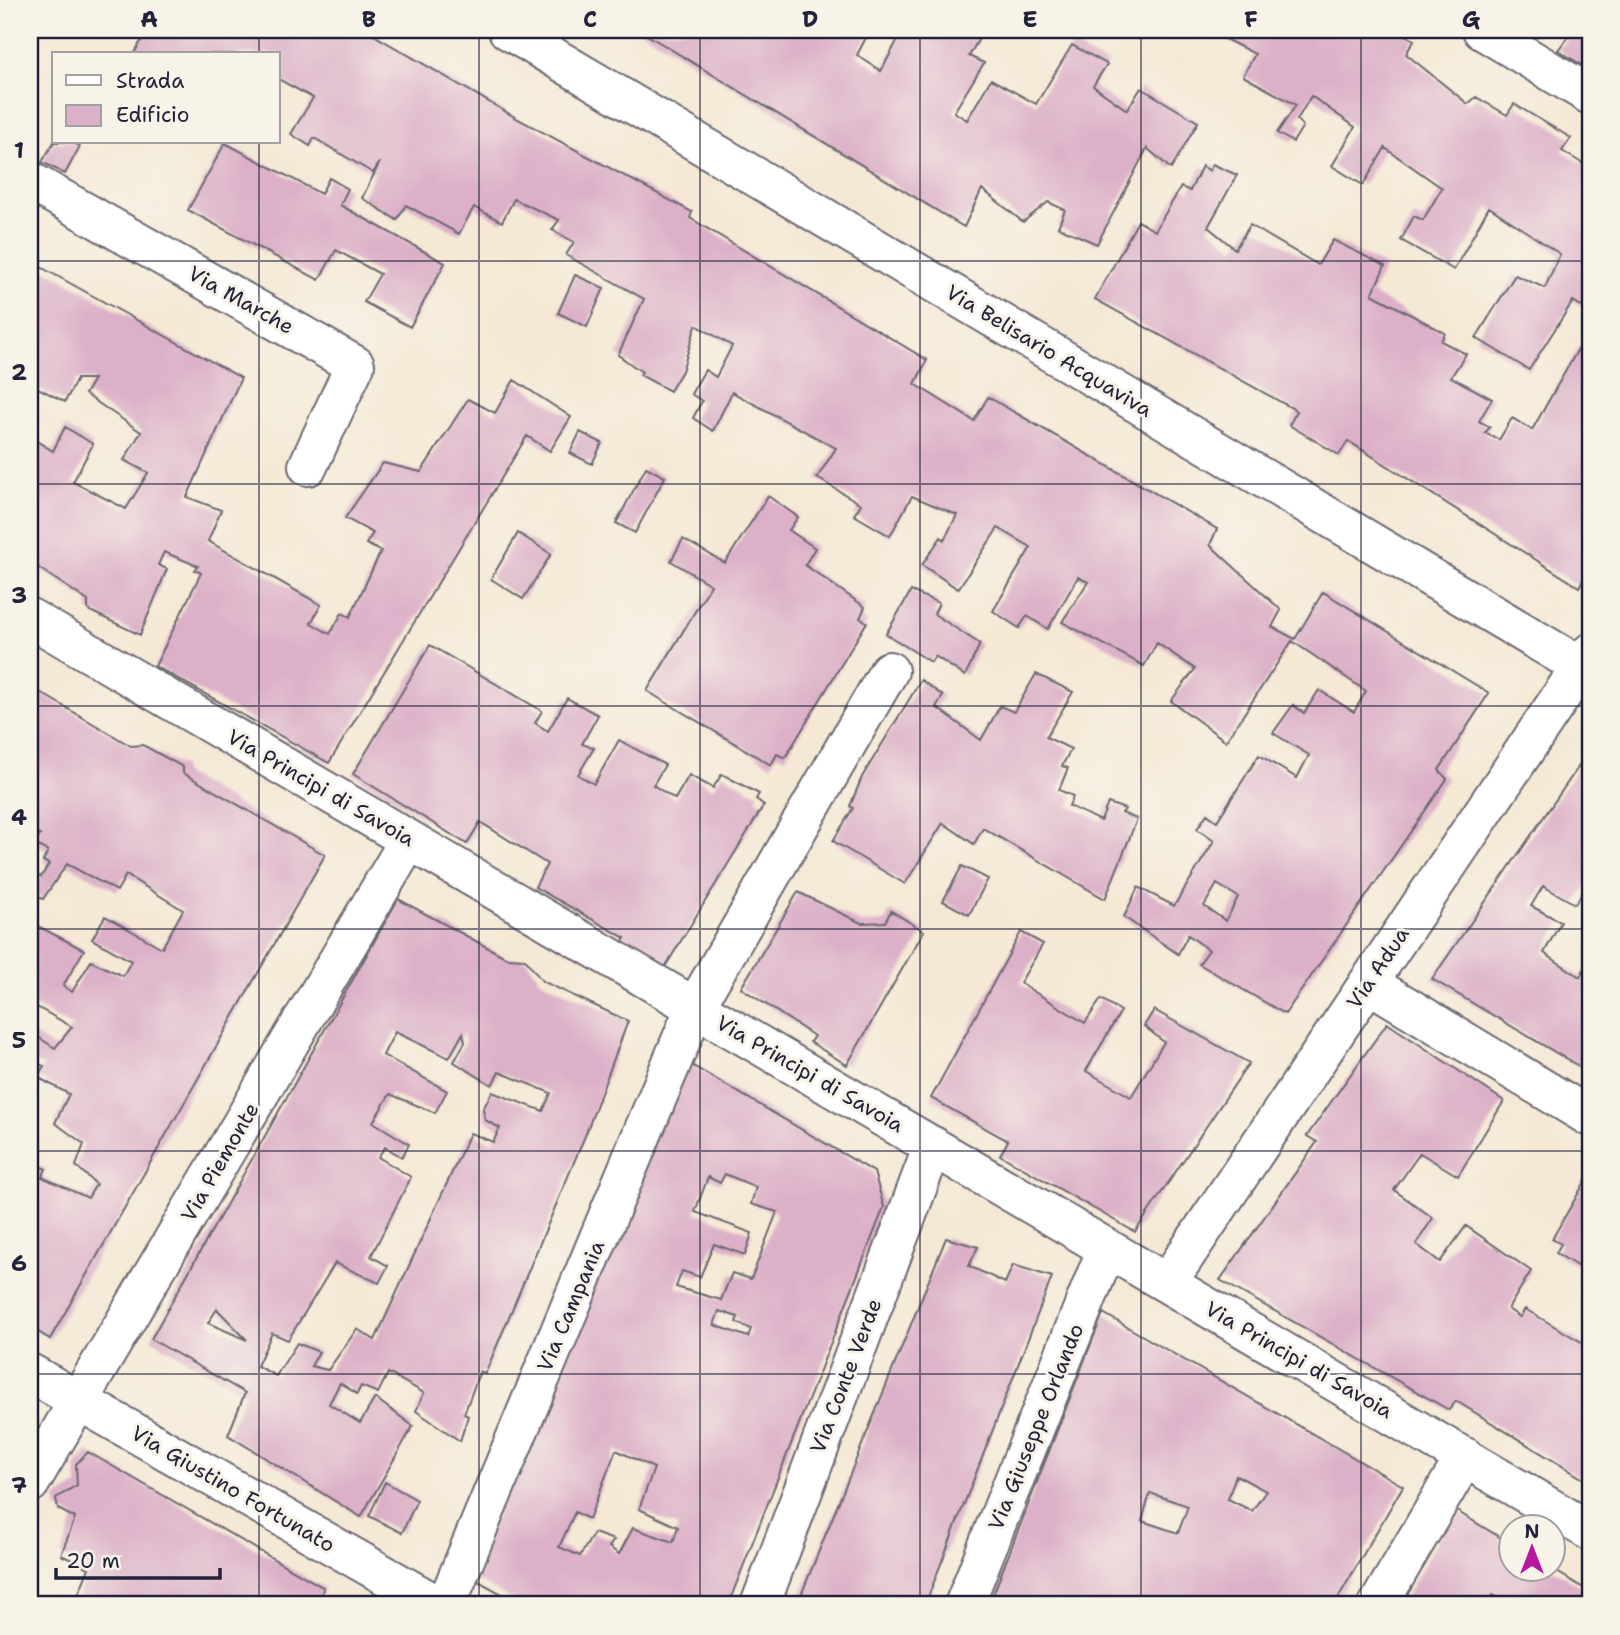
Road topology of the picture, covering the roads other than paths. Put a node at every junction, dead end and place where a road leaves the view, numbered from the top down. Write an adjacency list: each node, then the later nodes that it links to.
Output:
1 (508, 30): 7 (street, Via Belisario Acquaviva)
2 (1482, 30): 3 (street)
3 (1590, 95)
4 (30, 181): 5 (street, Via Marche)
5 (308, 466)
6 (30, 618): 9 (street, Via Principi di Savoia)
7 (1587, 664): 10 (street, Via Adua)
8 (889, 671): 11 (street, Via Campania)
9 (409, 840): 11 (street, Via Principi di Savoia); 17 (street, Via Piemonte)
10 (1368, 983): 12 (street); 15 (street, Via Adua)
11 (695, 1007): 13 (street, Via Principi di Savoia); 22 (street, Via Campania)
12 (1590, 1117)
13 (933, 1146): 14 (street, Via Principi di Savoia); 23 (street, Via Conte Verde)
14 (1107, 1248): 15 (street, Via Principi di Savoia); 24 (street, Via Giuseppe Orlando)
15 (1167, 1283): 18 (street, Via Principi di Savoia)
16 (30, 1373): 17 (street, Via Giustino Fortunato)
17 (79, 1401): 19 (street, Via Piemonte); 21 (street, Via Giustino Fortunato)
18 (1465, 1457): 20 (street, Via Principi di Savoia); 25 (street)
19 (30, 1483)
20 (1590, 1531)
21 (437, 1605)
22 (446, 1605)
23 (760, 1605)
24 (964, 1605)
25 (1378, 1605)

